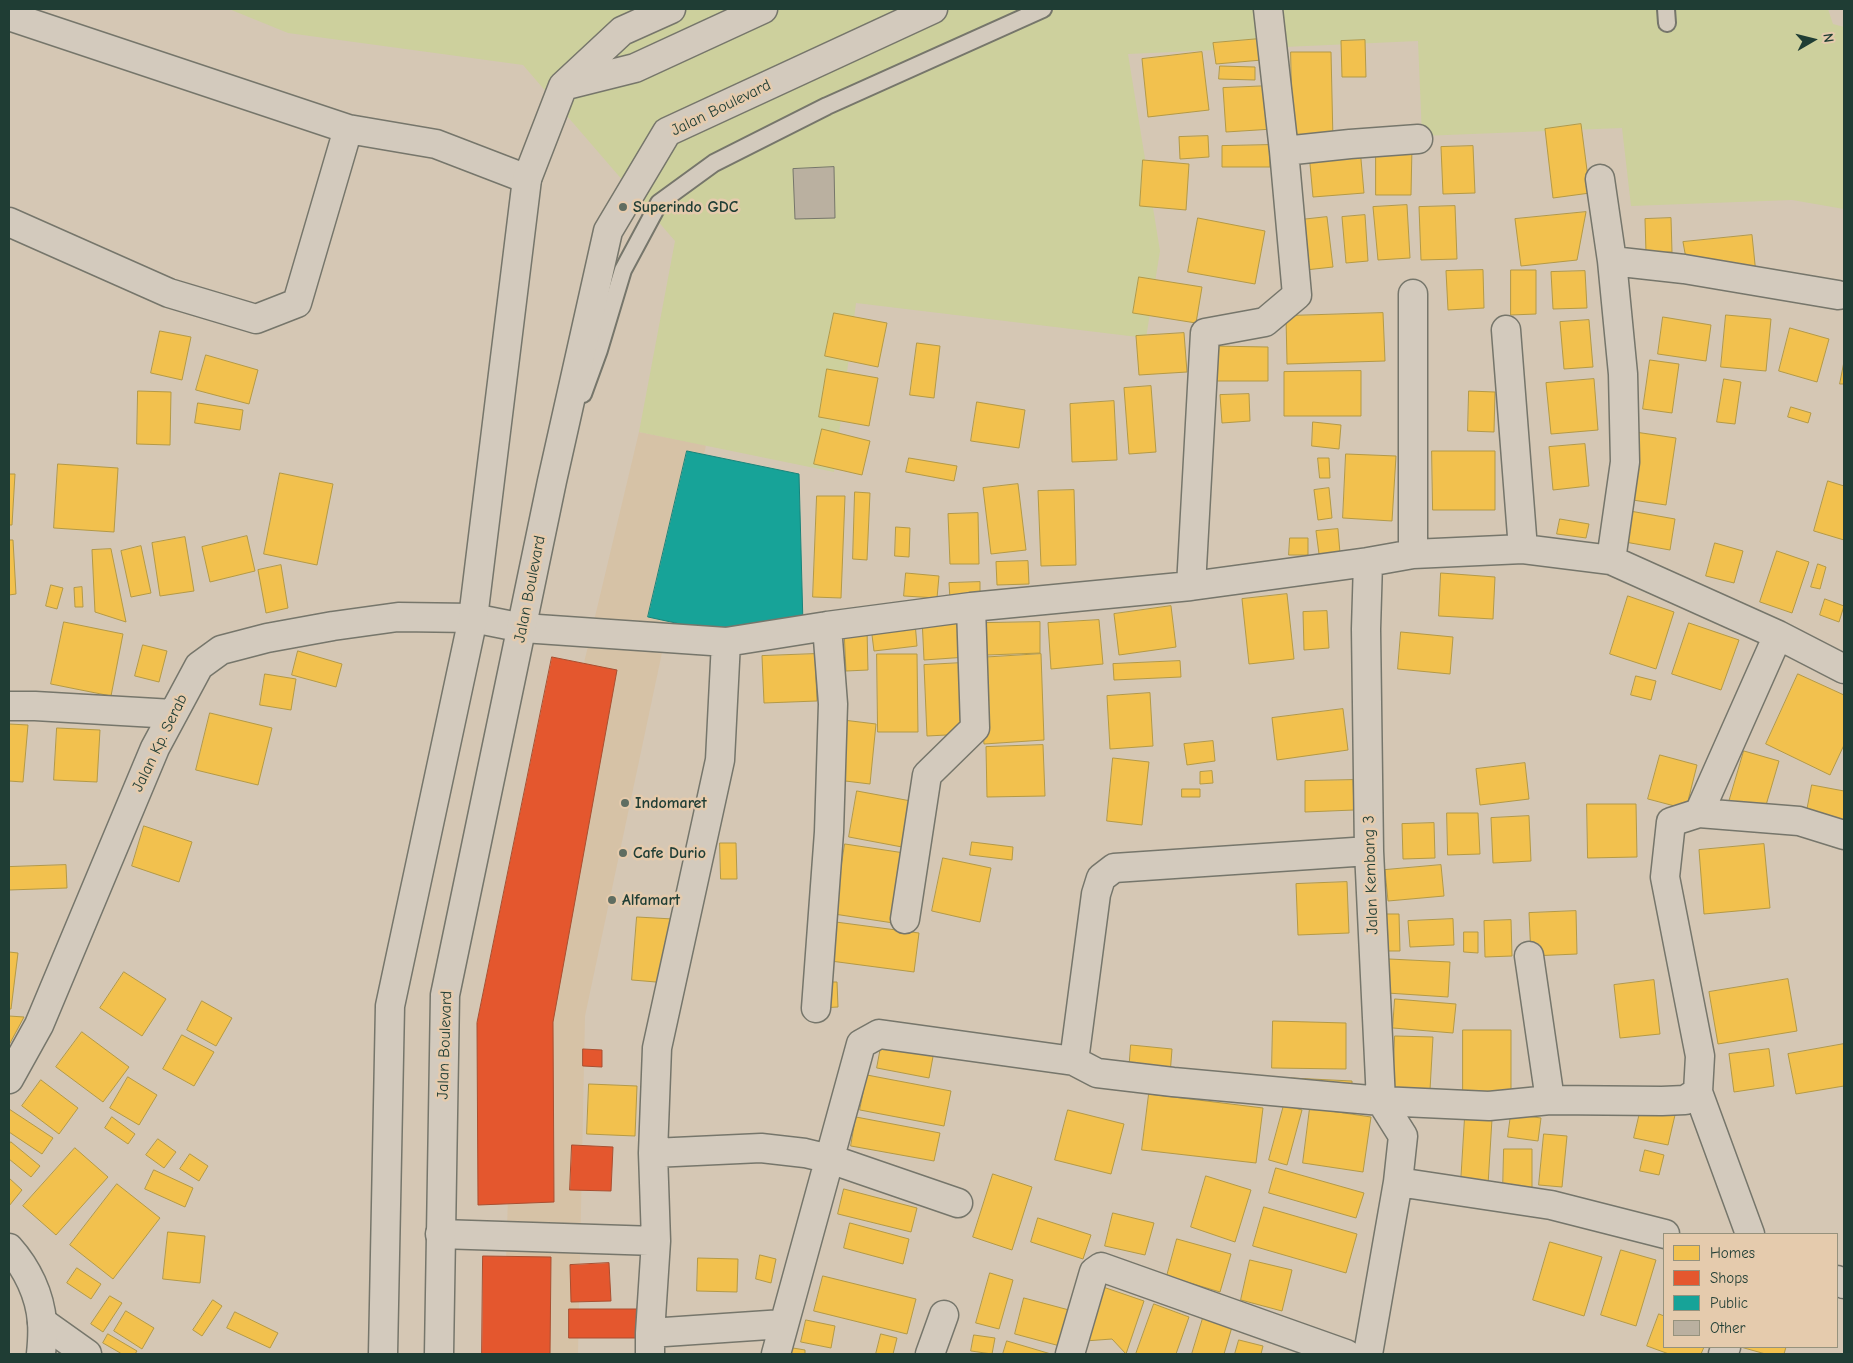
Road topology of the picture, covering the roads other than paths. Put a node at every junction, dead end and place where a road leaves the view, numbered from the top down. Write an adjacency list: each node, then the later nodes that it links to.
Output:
1 (671, 9): 7 (street)
2 (763, 9): 7 (street)
3 (933, 9): 18 (street, Jalan Boulevard)
4 (1043, 9): 18 (lane)
5 (1268, 9): 10 (street)
6 (9, 16): 8 (street)
7 (563, 86): 11 (street)
8 (348, 129): 11 (street); 13 (street)
9 (1418, 139): 10 (street)
10 (1284, 151): 23 (street)
11 (527, 179): 25 (street)
12 (1600, 179): 14 (street)
13 (9, 222)
14 (1612, 261): 16 (street); 21 (street)
15 (1413, 294): 20 (street)
16 (1838, 295)
17 (1506, 330): 19 (street)
18 (552, 481): 27 (street, Jalan Boulevard)
19 (1524, 549): 20 (street, Jalan Kp. Serab); 21 (street, Jalan Kp. Serab)
20 (1413, 554): 22 (street, Jalan Kp. Serab)
21 (1610, 560): 28 (street, Jalan Kp. Serab)
22 (1368, 562): 23 (street, Jalan Kp. Serab); 35 (street, Jalan Kembang 3)
23 (1191, 586): 24 (street, Jalan Kp. Serab)
24 (971, 607): 26 (street, Jalan Kp. Serab); 36 (street)
25 (473, 618): 27 (street, Jalan Kp. Serab); 32 (street, Jalan Kp. Serab); 59 (street)
26 (827, 626): 29 (street, Jalan Kp. Serab); 38 (street)
27 (523, 628): 29 (street, Jalan Kp. Serab); 49 (street, Jalan Boulevard)
28 (1778, 635): 30 (street, Jalan Kp. Serab); 33 (street)
29 (726, 642): 44 (street)
30 (1844, 668)
31 (9, 706): 32 (street)
32 (173, 714): 40 (street, Jalan Kp. Serab)
33 (1700, 813): 34 (street); 41 (street)
34 (1844, 835)
35 (1369, 851): 39 (street); 43 (street, Jalan Kembang 3)
36 (905, 919)
37 (1529, 956): 42 (street)
38 (816, 1008)
39 (1074, 1061): 43 (street); 45 (street)
40 (9, 1079)
41 (1698, 1092): 42 (street); 48 (street)
42 (1550, 1100): 43 (street)
43 (1381, 1101): 46 (street, Jalan Kembang 3)
44 (653, 1153): 45 (street); 51 (street)
45 (830, 1159): 47 (street); 55 (street)
46 (1398, 1182): 50 (street); 65 (street, Jalan Kembang 3)
47 (958, 1203)
48 (1750, 1233)
49 (440, 1234): 51 (street); 60 (street, Jalan Boulevard)
50 (1663, 1234)
51 (656, 1241): 56 (street)
52 (9, 1248): 54 (street)
53 (944, 1314): 62 (street)
54 (42, 1322): 57 (street); 58 (street)
55 (783, 1324): 56 (street); 61 (street)
56 (650, 1344)
57 (42, 1354)
58 (87, 1354)
59 (383, 1354)
60 (439, 1354)
61 (776, 1354)
62 (930, 1354)
63 (1070, 1354): 64 (street)
64 (1346, 1354)
65 (1368, 1354)

